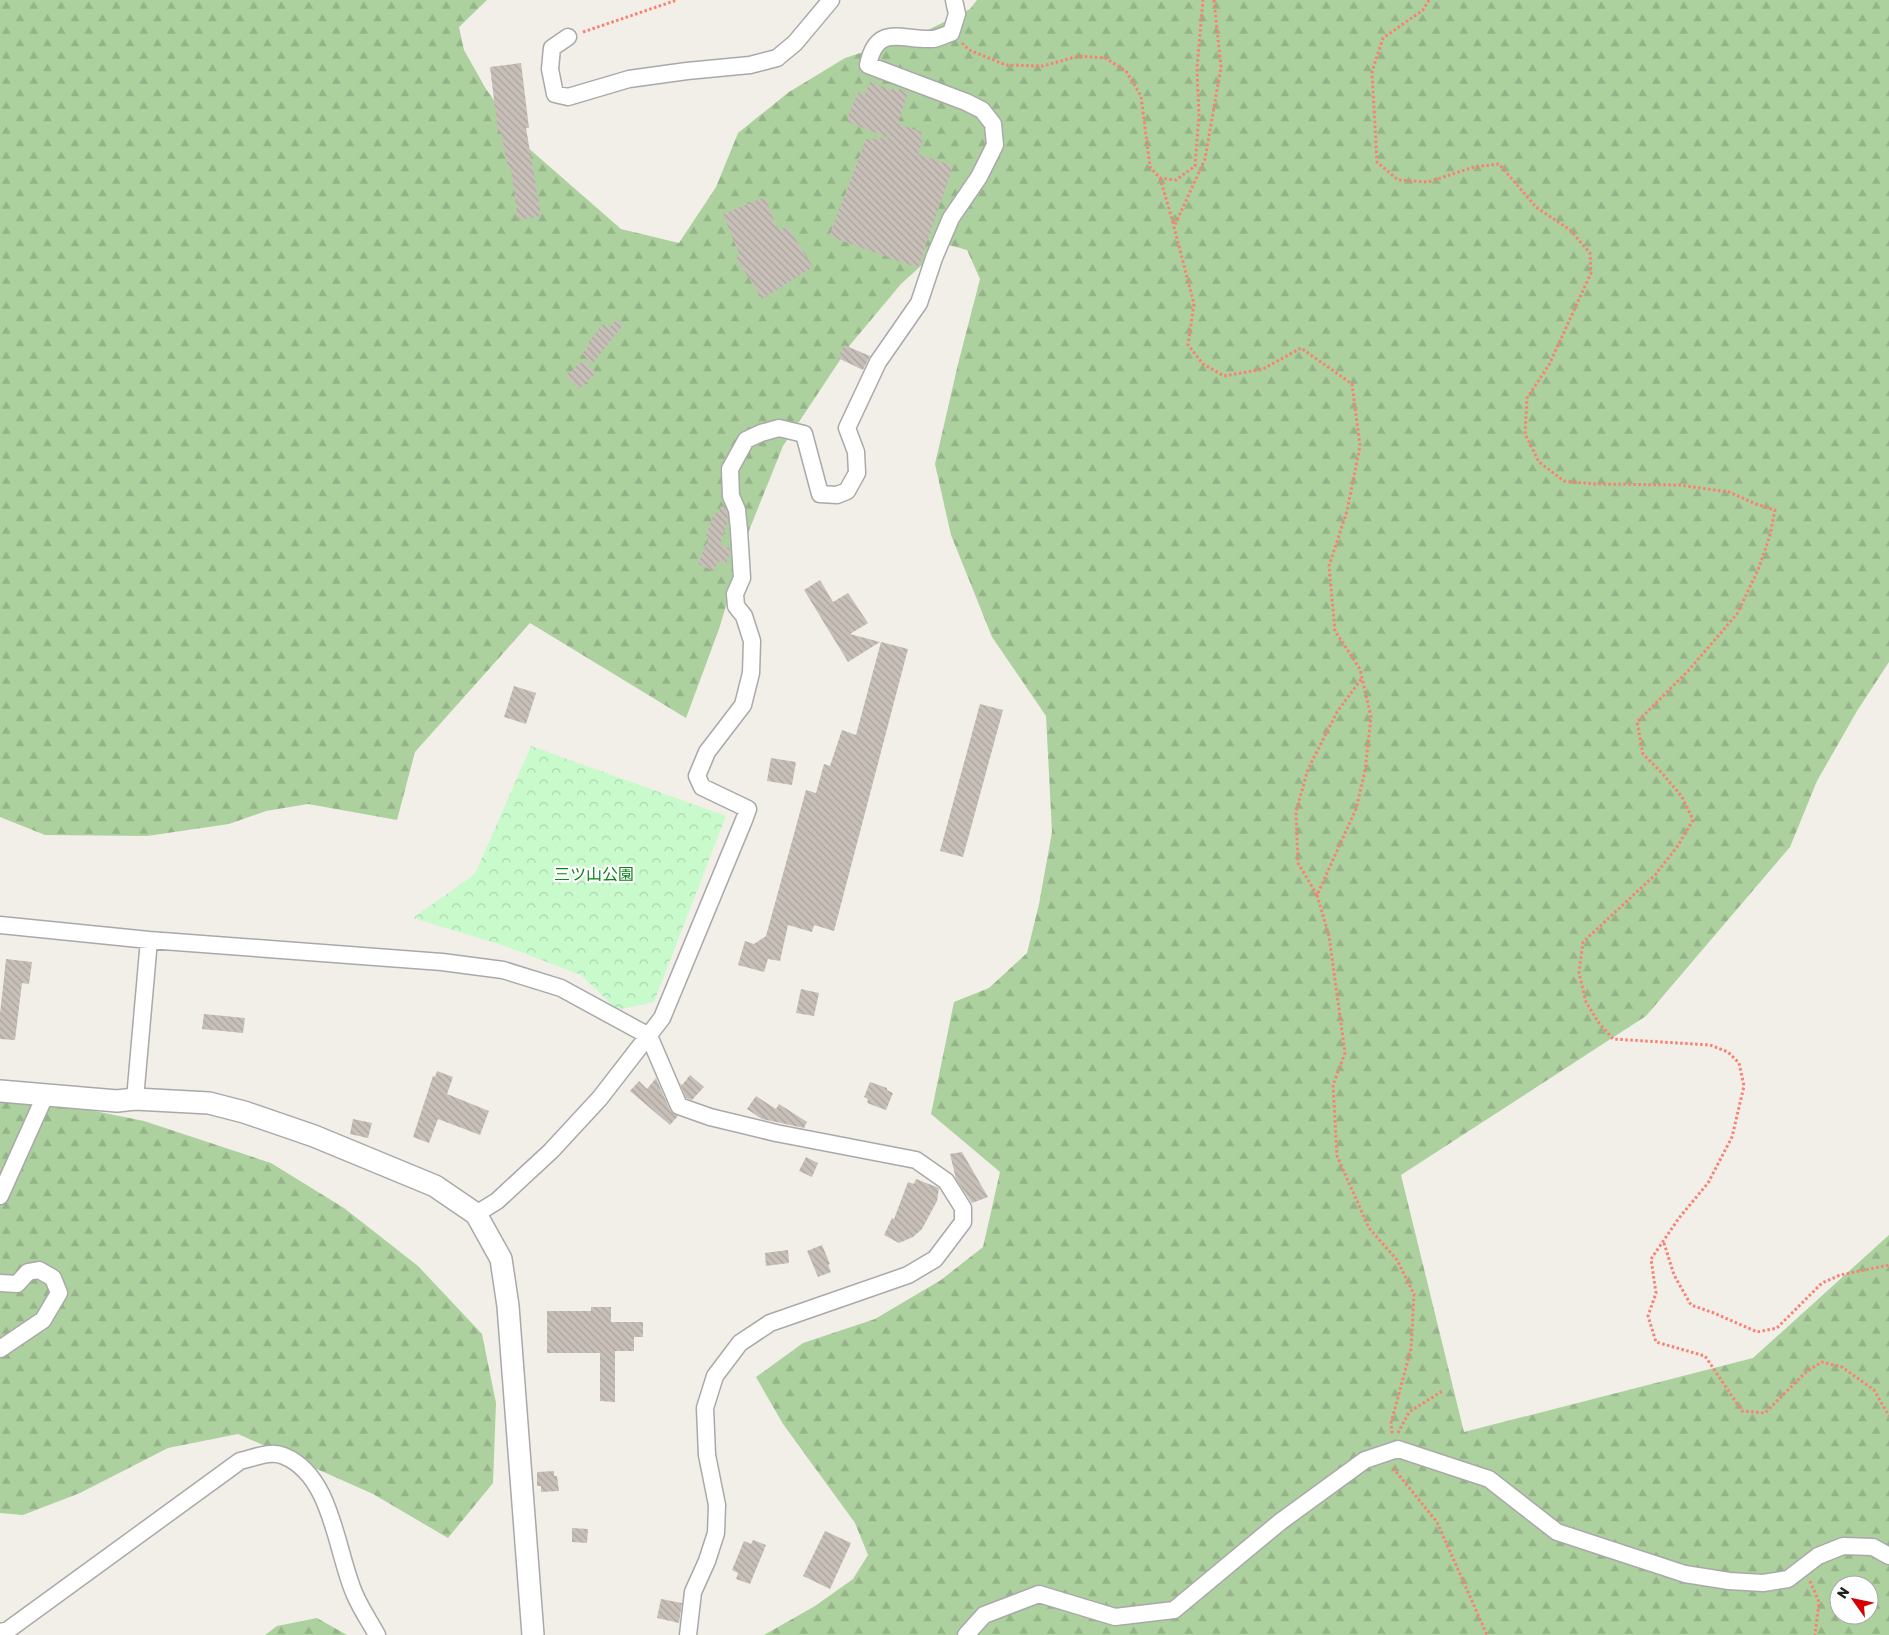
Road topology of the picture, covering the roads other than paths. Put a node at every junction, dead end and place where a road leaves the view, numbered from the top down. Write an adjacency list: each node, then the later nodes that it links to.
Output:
1 (831, 0): 3 (street)
2 (954, 0): 6 (street)
3 (568, 37)
4 (0, 924): 5 (street)
5 (149, 940): 6 (street); 9 (street)
6 (649, 1036): 11 (street); 18 (street)
7 (0, 1091): 8 (street)
8 (45, 1096): 9 (street); 10 (street)
9 (135, 1098): 11 (street)
10 (0, 1196)
11 (476, 1214): 17 (street)
12 (0, 1283): 13 (street)
13 (0, 1349)
14 (1889, 1556): 19 (street)
15 (0, 1632): 16 (street)
16 (377, 1635)
17 (533, 1635)
18 (688, 1635)
19 (966, 1635)

